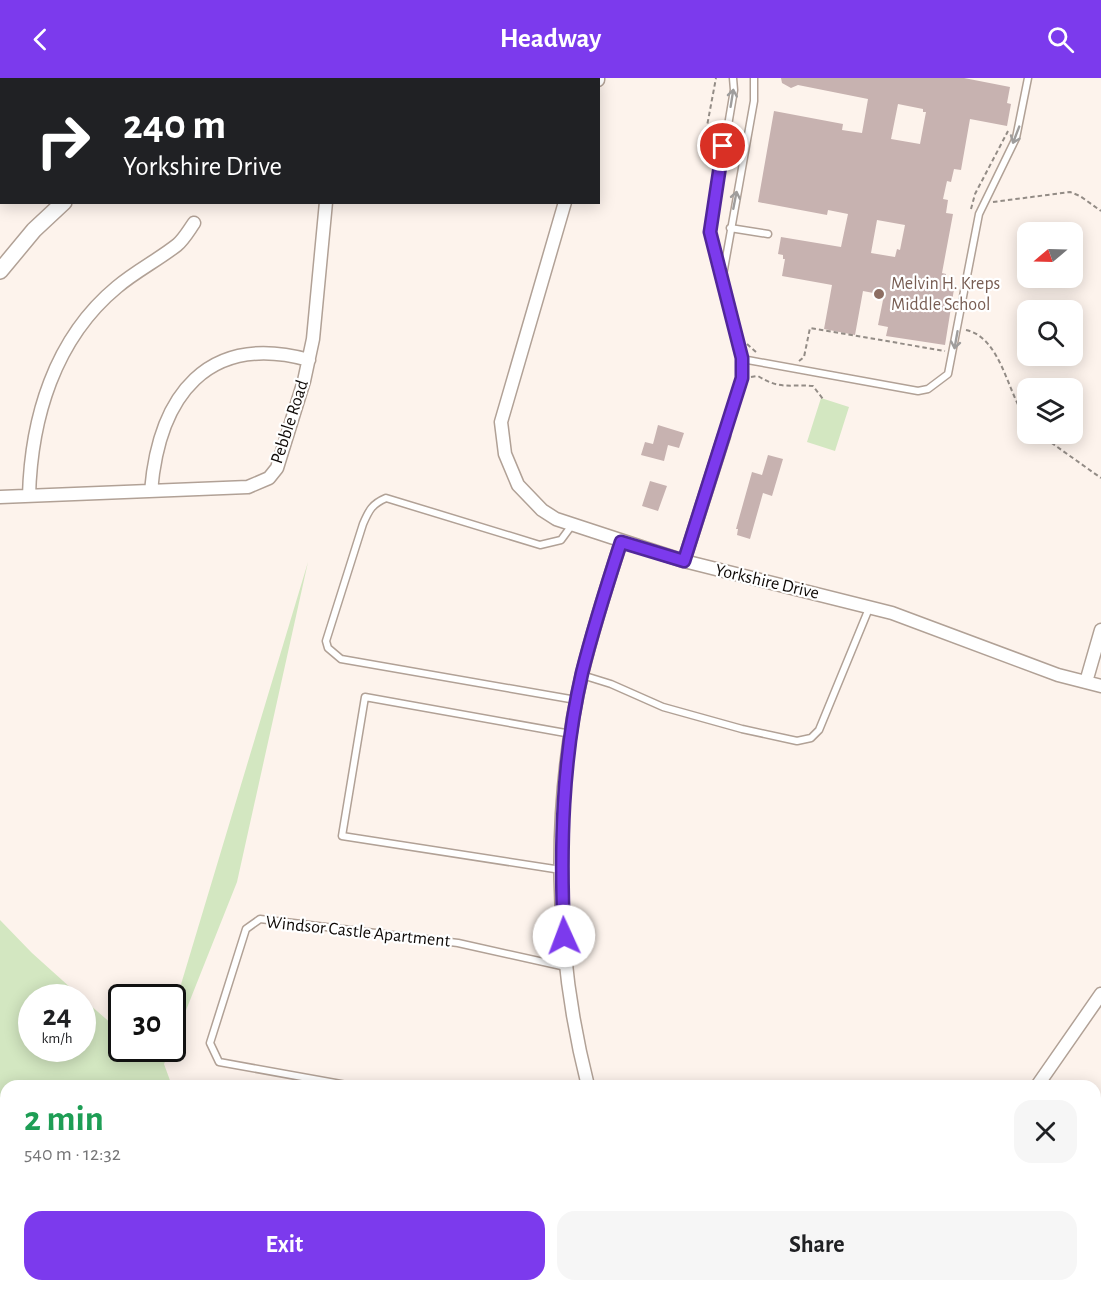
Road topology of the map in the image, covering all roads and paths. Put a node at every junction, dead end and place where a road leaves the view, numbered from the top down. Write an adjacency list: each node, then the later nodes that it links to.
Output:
1 (716, 78): 6 (path)
2 (733, 78): 17 (lane, one-way to 2)
3 (754, 78): 14 (lane, one-way to 3)
4 (1028, 78): 22 (lane, one-way to 22)
5 (1010, 124): 12 (path)
6 (714, 144)
7 (991, 202): 11 (path)
8 (62, 204): 16 (street)
9 (326, 204): 23 (street, Pebble Road)
10 (564, 204): 34 (street, Yorkshire Drive)
11 (1101, 211)
12 (969, 216)
13 (194, 223): 32 (street)
14 (730, 228): 15 (lane); 17 (lane)
15 (768, 234)
16 (0, 271)
17 (723, 279): 22 (lane)
18 (966, 330): 27 (path)
19 (746, 342): 21 (path)
20 (947, 343): 24 (path)
21 (761, 355)
22 (742, 358): 28 (lane)
23 (309, 360): 31 (street); 31 (street, Pebble Road)
24 (796, 362)
25 (751, 377): 26 (path)
26 (823, 399)
27 (1017, 405)
28 (724, 436): 36 (street)
29 (1053, 444): 30 (path)
30 (1101, 478)
31 (151, 491): 32 (street, Pebble Road)
32 (29, 496): 33 (street, Pebble Road)
33 (0, 497)
34 (572, 525): 35 (street, Yorkshire Drive); 42 (lane)
35 (621, 542): 36 (street, Yorkshire Drive); 39 (street)
36 (684, 561): 37 (street, Yorkshire Drive)
37 (870, 606): 39 (lane); 40 (street, Yorkshire Drive)
38 (1101, 630): 40 (street)
39 (582, 675): 42 (street)
40 (1086, 682): 41 (street, Yorkshire Drive)
41 (1101, 686)
42 (577, 700): 43 (street)
43 (572, 734): 44 (street); 44 (lane)
44 (561, 870): 45 (street)
45 (566, 967): 47 (lane, Windsor Castle Apartment); 48 (street)
46 (1101, 994): 49 (street)
47 (319, 1080)
48 (587, 1080)
49 (1041, 1080)

